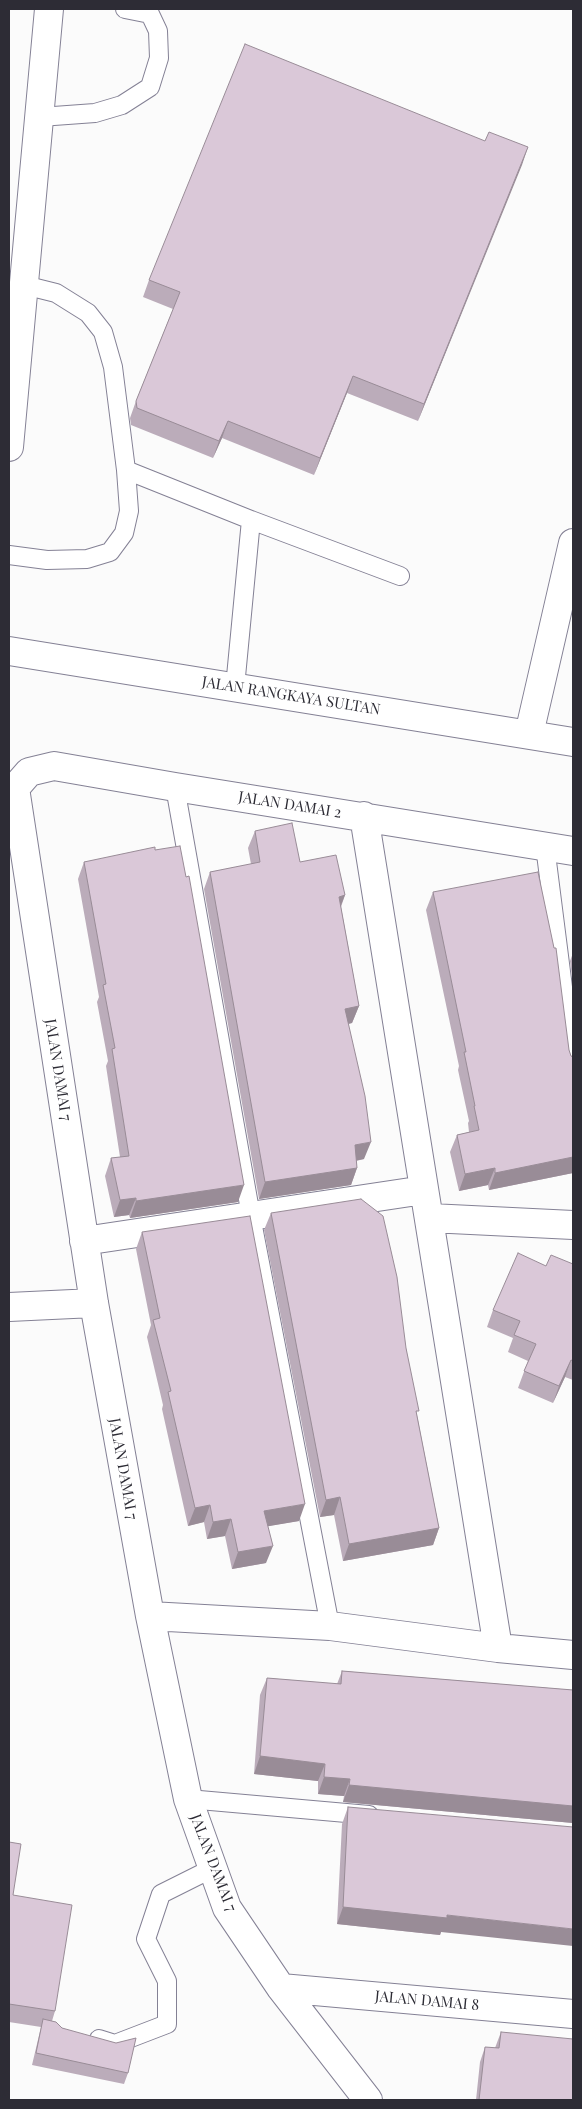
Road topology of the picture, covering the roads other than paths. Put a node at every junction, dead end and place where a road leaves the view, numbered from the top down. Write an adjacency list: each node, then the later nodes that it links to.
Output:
1 (49, 9): 3 (street)
2 (125, 9): 3 (lane)
3 (40, 117): 4 (street)
4 (24, 284): 5 (street); 6 (lane)
5 (9, 447)
6 (126, 470): 7 (lane); 9 (lane)
7 (252, 520): 10 (lane); 12 (lane)
8 (573, 543): 13 (street)
9 (9, 555)
10 (400, 576)
11 (9, 651): 12 (street, JALAN RANGKAYA SULTAN)
12 (235, 687): 13 (street, JALAN RANGKAYA SULTAN)
13 (529, 734): 14 (street, JALAN RANGKAYA SULTAN)
14 (573, 742)
15 (175, 787): 16 (street, JALAN DAMAI 2); 17 (street, JALAN DAMAI 2); 22 (lane)
16 (15, 788): 25 (street, JALAN DAMAI 7)
17 (364, 816): 18 (street, JALAN DAMAI 2); 21 (street)
18 (545, 846): 19 (street, JALAN DAMAI 2); 20 (lane)
19 (573, 850)
20 (573, 1066)
21 (424, 1190): 22 (street); 23 (street)
22 (251, 1216): 25 (street); 29 (lane)
23 (430, 1218): 24 (street); 30 (street)
24 (573, 1226)
25 (84, 1241): 26 (street, JALAN DAMAI 7)
26 (94, 1303): 27 (street); 28 (street, JALAN DAMAI 7)
27 (9, 1307)
28 (150, 1616): 29 (street); 32 (street, JALAN DAMAI 7)
29 (330, 1626): 30 (street)
30 (498, 1648): 31 (street)
31 (573, 1656)
32 (188, 1799): 33 (lane); 34 (street, JALAN DAMAI 7)
33 (386, 1817)
34 (213, 1868): 35 (street, JALAN DAMAI 7); 37 (lane)
35 (281, 1988): 36 (street, JALAN DAMAI 8); 38 (street, JALAN DAMAI 7)
36 (573, 2014)
37 (79, 2034)
38 (368, 2100)

